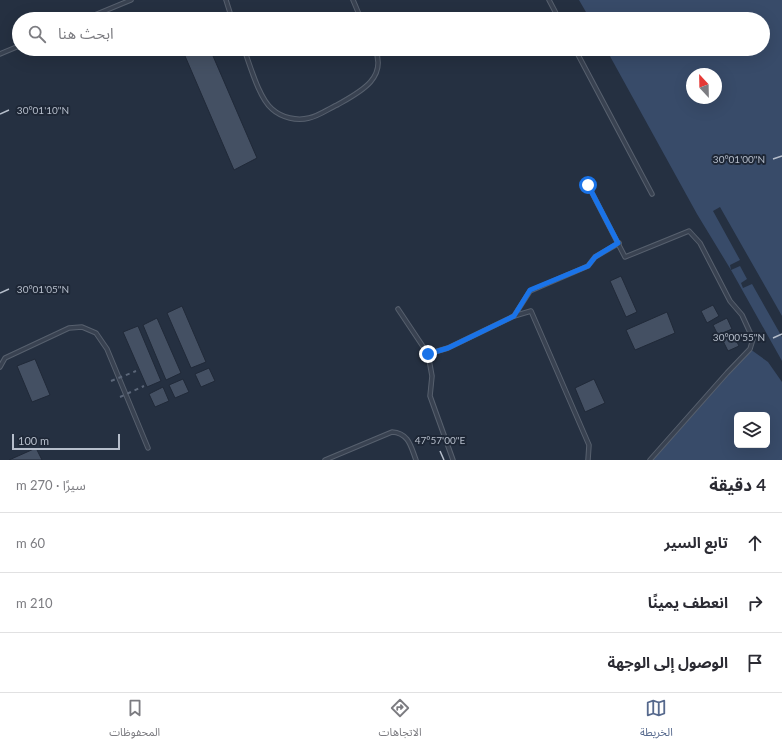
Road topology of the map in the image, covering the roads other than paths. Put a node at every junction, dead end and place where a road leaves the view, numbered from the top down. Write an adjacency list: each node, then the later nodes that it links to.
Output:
1 (131, 0): 5 (lane)
2 (226, 0): 6 (lane)
3 (353, 0): 7 (lane)
4 (549, 0): 8 (lane)
5 (102, 12)
6 (230, 12)
7 (358, 12)
8 (555, 12)
9 (12, 49): 10 (lane)
10 (0, 54)
11 (247, 56): 12 (lane)
12 (376, 56)
13 (579, 56): 15 (lane)
14 (588, 185): 16 (lane)
15 (652, 194)
16 (618, 243): 18 (lane); 26 (lane)
17 (398, 308): 19 (lane)
18 (514, 316): 19 (lane); 25 (lane)
19 (428, 354): 24 (lane)
20 (0, 367): 21 (lane)
21 (148, 448)
22 (325, 460): 23 (lane)
23 (416, 460)
24 (453, 460)
25 (588, 460)
26 (650, 460)

